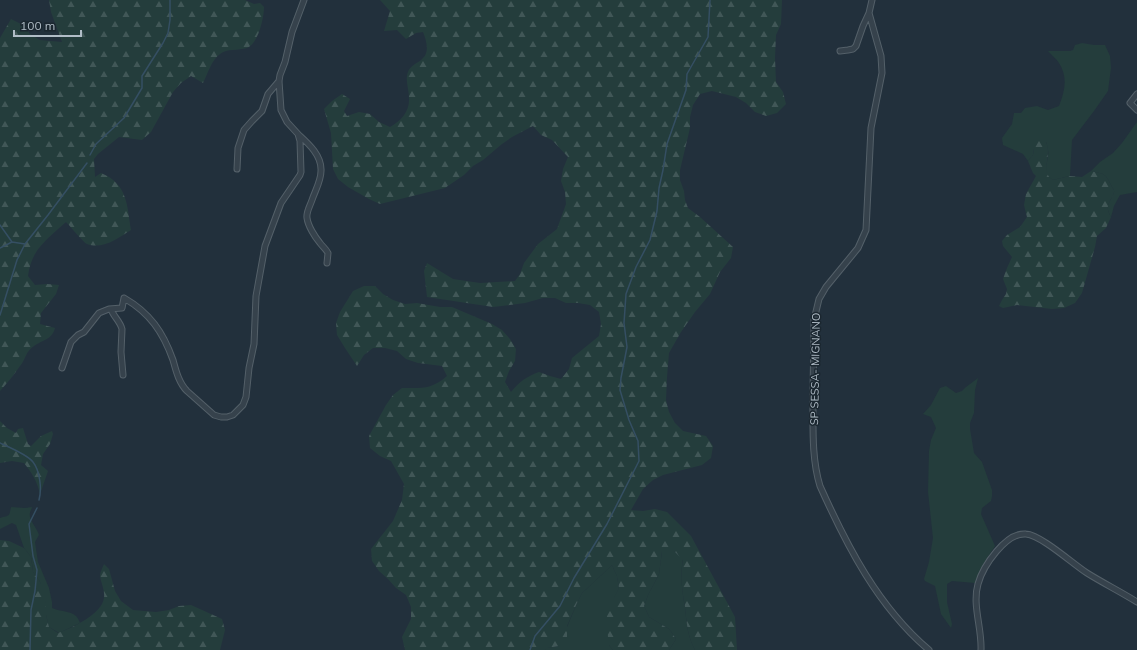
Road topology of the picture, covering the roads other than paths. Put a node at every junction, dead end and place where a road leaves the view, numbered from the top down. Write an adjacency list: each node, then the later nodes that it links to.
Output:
1 (304, 0): 5 (street)
2 (872, 0): 3 (street, SP SESSA- MIGNANO)
3 (869, 13): 4 (street); 15 (street, SP SESSA- MIGNANO)
4 (840, 51)
5 (279, 81): 8 (street); 9 (street)
6 (1137, 94): 7 (street)
7 (1137, 110)
8 (298, 134): 10 (street); 11 (street)
9 (237, 169)
10 (327, 264)
11 (111, 309): 12 (street); 13 (street)
12 (62, 368)
13 (123, 375)
14 (1137, 602): 16 (street)
15 (929, 650)
16 (981, 650)

